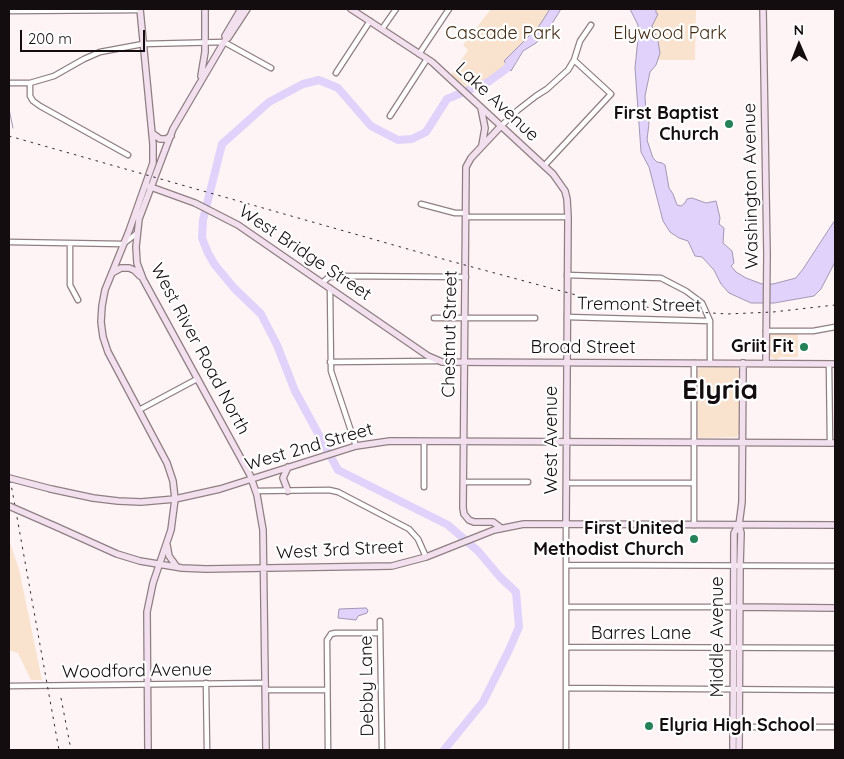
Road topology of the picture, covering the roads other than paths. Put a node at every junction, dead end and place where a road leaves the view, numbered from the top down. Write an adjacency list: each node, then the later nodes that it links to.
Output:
1 (140, 9): 9 (street); 15 (main road)
2 (205, 9): 14 (main road)
3 (241, 9): 13 (main road, West River Road North)
4 (247, 9): 13 (main road, West River Road North)
5 (351, 9): 10 (main road, Lake Avenue)
6 (396, 9): 12 (street)
7 (449, 9): 16 (street)
8 (764, 9): 54 (main road, Washington Avenue)
9 (9, 10)
10 (370, 21): 12 (main road, Lake Avenue); 20 (street)
11 (590, 25): 18 (street)
12 (382, 29): 16 (main road, Lake Avenue)
13 (225, 40): 14 (street); 19 (street); 23 (main road, West River Road North)
14 (206, 42): 15 (street); 23 (main road)
15 (143, 44): 22 (street); 27 (main road)
16 (419, 54): 17 (main road, Lake Avenue)
17 (427, 59): 24 (main road, Lake Avenue); 25 (street)
18 (574, 60): 26 (street); 31 (street)
19 (271, 68)
20 (336, 73)
21 (9, 83): 22 (street)
22 (30, 83): 30 (street)
23 (198, 85): 28 (main road, West River Road North)
24 (480, 106): 26 (main road, Lake Avenue); 29 (main road)
25 (390, 116)
26 (501, 126): 29 (main road, Chestnut Street); 31 (main road, Lake Avenue)
27 (152, 133): 28 (main road); 32 (main road)
28 (170, 136): 32 (main road, West River Road North)
29 (481, 147): 35 (main road, Chestnut Street)
30 (128, 156)
31 (544, 166): 33 (main road, Lake Avenue)
32 (148, 186): 37 (main road, West River Road North); 40 (main road); 45 (main road, West Bridge Street)
33 (565, 191): 36 (main road, West Avenue)
34 (421, 204): 35 (street)
35 (466, 215): 36 (street); 43 (main road, Chestnut Street)
36 (568, 217): 42 (main road, West Avenue)
37 (136, 234): 40 (street); 44 (main road, West River Road North)
38 (9, 242): 39 (street)
39 (70, 244): 40 (street); 47 (street)
40 (122, 244): 41 (main road)
41 (112, 272): 44 (main road); 65 (main road)
42 (567, 275): 48 (main road, West Avenue); 52 (street)
43 (466, 277): 45 (street); 50 (main road, Chestnut Street)
44 (143, 279): 64 (main road, West River Road North)
45 (322, 282): 46 (main road, West Bridge Street)
46 (330, 288): 55 (main road, West Bridge Street); 56 (street)
47 (78, 300)
48 (567, 317): 52 (street, Tremont Street); 58 (main road, West Avenue)
49 (434, 318): 50 (street)
50 (466, 318): 51 (street); 57 (main road, Chestnut Street)
51 (535, 318)
52 (710, 321): 60 (street)
53 (835, 326): 54 (street)
54 (766, 331): 62 (main road, Washington Avenue)
55 (439, 361): 56 (street, Broad Street); 57 (main road, Broad Street)
56 (330, 362): 72 (street)
57 (465, 362): 58 (main road, Broad Street); 67 (main road, Chestnut Street)
58 (567, 363): 59 (main road, Broad Street); 69 (main road, West Avenue)
59 (694, 363): 60 (main road, Broad Street); 68 (street)
60 (710, 363): 61 (main road, Broad Street)
61 (743, 363): 62 (main road, Broad Street); 70 (main road, Middle Avenue)
62 (766, 363): 63 (main road, Broad Street)
63 (832, 364): 71 (street)
64 (197, 379): 65 (street); 75 (main road, West River Road North)
65 (139, 410): 83 (main road)
66 (424, 441): 67 (main road, West 2nd Street); 72 (main road, West 2nd Street); 80 (street)
67 (464, 441): 69 (main road, West 2nd Street); 76 (main road, Chestnut Street)
68 (694, 441): 69 (main road, West 2nd Street); 70 (main road, West 2nd Street); 79 (street)
69 (567, 442): 78 (main road, West Avenue)
70 (743, 442): 71 (main road, West 2nd Street); 87 (main road, Middle Avenue)
71 (832, 443)
72 (356, 446): 73 (main road, West 2nd Street)
73 (288, 467): 75 (main road, West 2nd Street); 82 (main road)
74 (9, 478): 83 (main road, West 2nd Street, bridge)
75 (252, 479): 81 (main road, West River Road North); 83 (main road, West 2nd Street)
76 (464, 482): 77 (street); 89 (main road, Chestnut Street)
77 (528, 482)
78 (567, 483): 79 (street); 85 (main road, West Avenue)
79 (694, 483): 86 (street)
80 (424, 487)
81 (256, 491): 82 (street); 97 (main road, West River Road North)
82 (288, 491): 91 (street)
83 (175, 499): 90 (main road)
84 (9, 506): 92 (main road, West 3rd Street, bridge)
85 (566, 524): 86 (main road, West 3rd Street); 89 (main road, West 3rd Street); 93 (street, West Avenue)
86 (694, 525): 87 (main road, West 3rd Street)
87 (739, 525): 88 (main road, West 3rd Street); 94 (main road, Middle Avenue)
88 (835, 525)
89 (501, 528): 91 (main road, West 3rd Street)
90 (167, 543): 92 (main road); 96 (main road)
91 (426, 557): 97 (main road, West 3rd Street)
92 (159, 564): 96 (main road, West 3rd Street); 108 (main road)
93 (566, 565): 94 (street); 98 (street, West Avenue)
94 (737, 566): 95 (street); 99 (main road, Middle Avenue)
95 (835, 566)
96 (177, 567): 97 (main road, West 3rd Street)
97 (264, 568): 107 (main road, West River Road North)
98 (566, 606): 99 (street); 103 (street, West Avenue)
99 (737, 607): 100 (main road); 104 (main road, Middle Avenue)
100 (835, 608)
101 (380, 621): 102 (street, Debby Lane)
102 (380, 633): 113 (street); 121 (street, Debby Lane)
103 (566, 647): 104 (street, Barres Lane); 110 (street, West Avenue)
104 (736, 648): 105 (street, Barres Lane); 111 (main road, Middle Avenue)
105 (835, 648)
106 (206, 683): 107 (street, Woodford Avenue); 108 (street, Woodford Avenue); 118 (street)
107 (265, 683): 112 (main road, West River Road North)
108 (148, 684): 109 (street, Woodford Avenue); 117 (main road)
109 (9, 686)
110 (566, 688): 111 (street); 122 (street, West Avenue)
111 (736, 689): 114 (street); 115 (main road, Middle Avenue)
112 (265, 690): 113 (street); 119 (main road, West River Road North)
113 (327, 690): 120 (street)
114 (835, 690)
115 (736, 727): 116 (street); 123 (main road, Middle Avenue); 124 (main road, Middle Avenue)
116 (835, 727)
117 (148, 750)
118 (207, 750)
119 (266, 750)
120 (328, 750)
121 (382, 750)
122 (566, 750)
123 (732, 750)
124 (739, 750)

